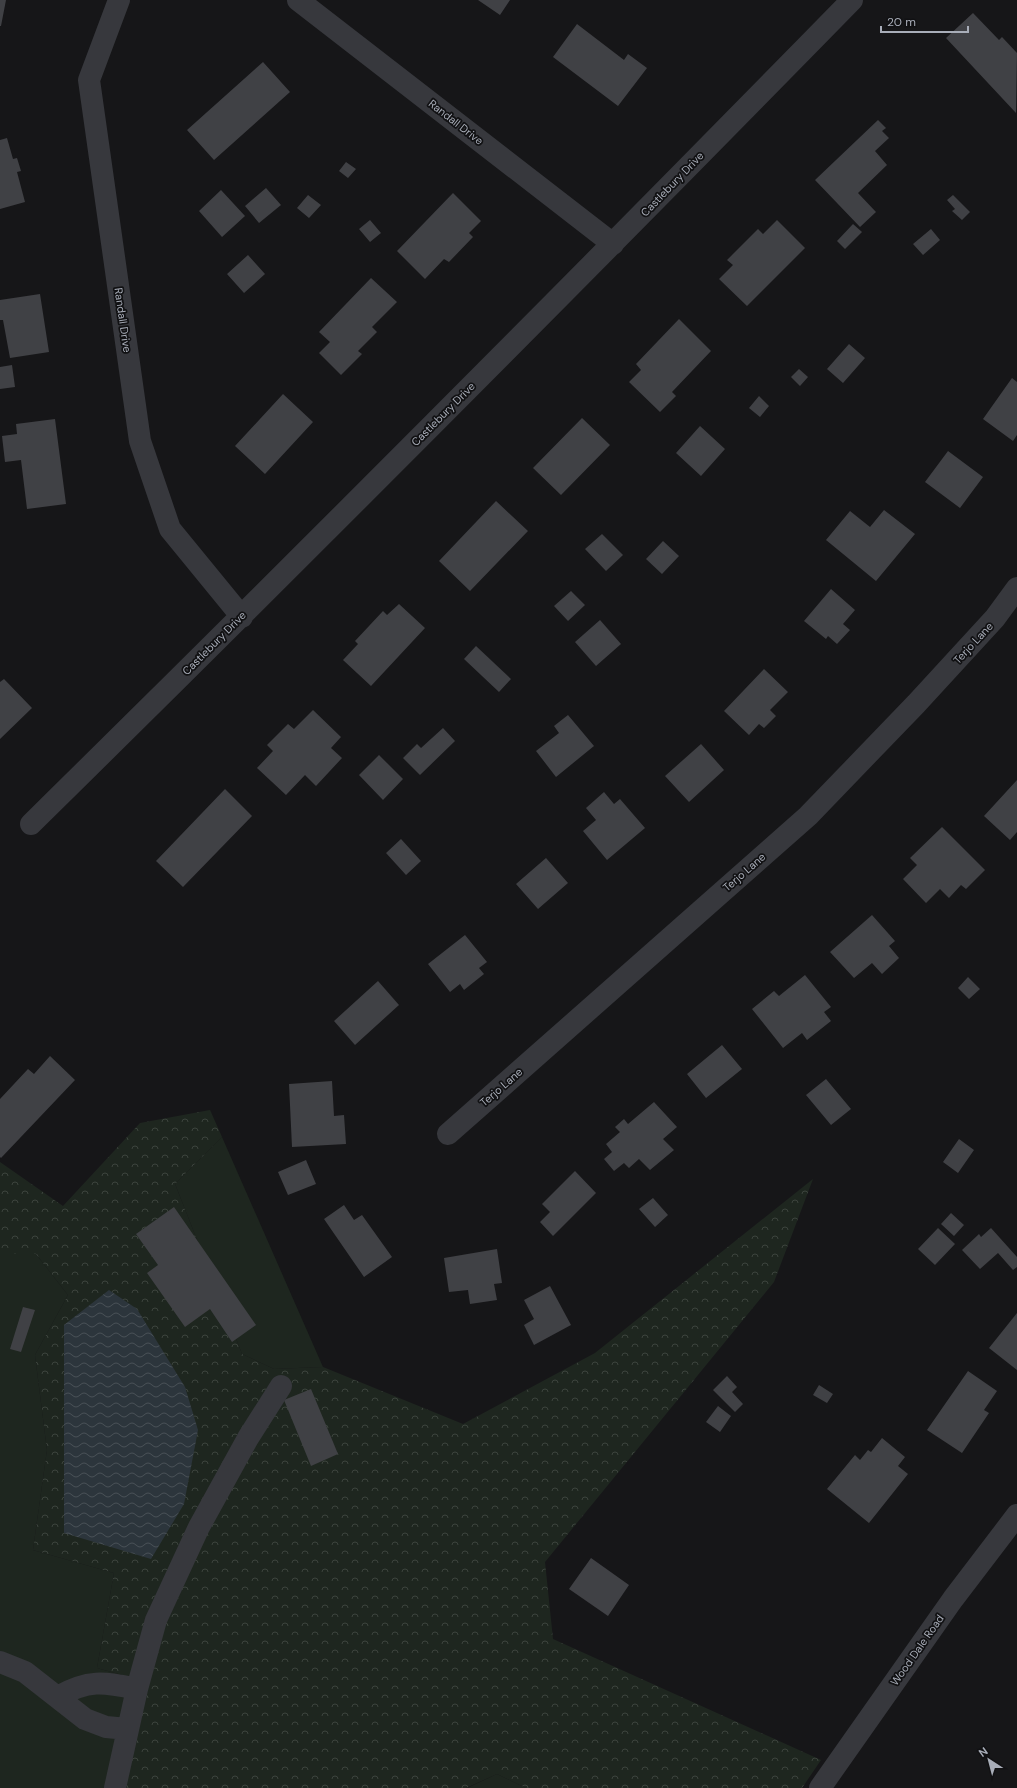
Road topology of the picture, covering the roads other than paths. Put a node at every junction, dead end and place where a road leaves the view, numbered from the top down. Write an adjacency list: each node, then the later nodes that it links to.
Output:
1 (119, 0): 6 (street, Randall Drive)
2 (298, 0): 4 (street, Randall Drive)
3 (852, 0): 4 (street, Castlebury Drive)
4 (613, 244): 6 (street, Castlebury Drive)
5 (1017, 588): 8 (street, Terjo Lane)
6 (242, 617): 7 (street, Castlebury Drive)
7 (31, 824)
8 (448, 1134)
9 (281, 1386): 12 (street)
10 (1017, 1514): 16 (street, Wood Dale Road)
11 (0, 1662): 13 (street)
12 (138, 1689): 13 (street); 14 (street)
13 (57, 1697): 14 (street)
14 (128, 1729): 15 (street)
15 (115, 1788)
16 (820, 1788)

